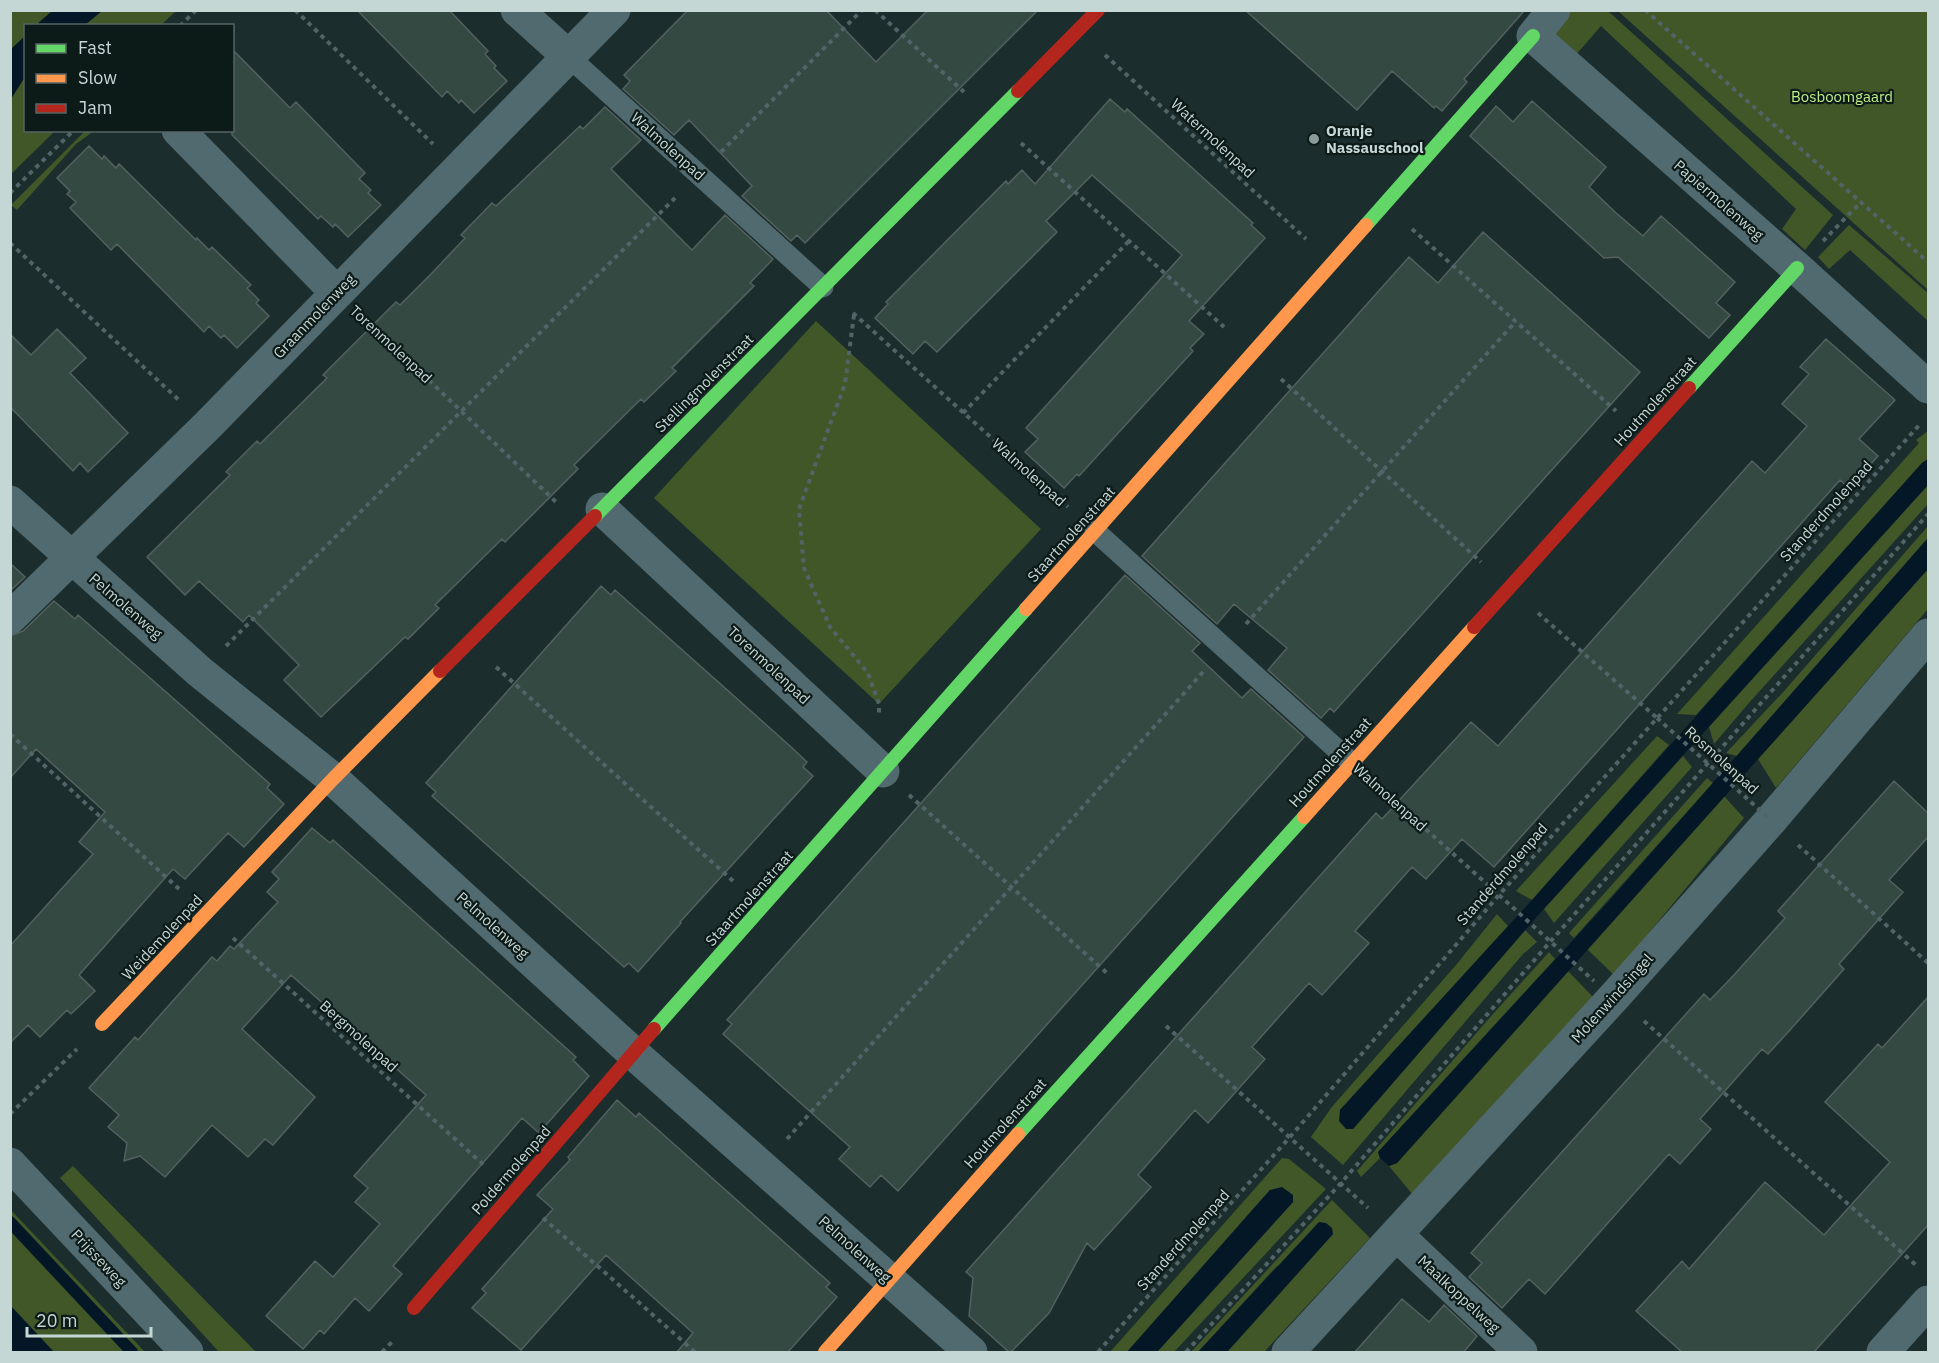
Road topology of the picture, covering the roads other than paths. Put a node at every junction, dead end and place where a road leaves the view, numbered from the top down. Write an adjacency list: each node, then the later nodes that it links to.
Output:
1 (517, 10): 6 (street, Walmolenpad)
2 (615, 10): 6 (street, Graanmolenweg)
3 (1098, 10): 9 (street, Stellingmolenstraat)
4 (1554, 10): 5 (street)
5 (1533, 36): 8 (street, Papiermolenweg); 14 (street, Staartmolenstraat)
6 (569, 57): 9 (lane, Walmolenpad); 10 (street, Graanmolenweg)
7 (180, 132): 10 (street, Torenmolenpad)
8 (1797, 268): 11 (street, Papiermolenweg); 18 (street, Houtmolenstraat)
9 (823, 286): 13 (street, Stellingmolenstraat)
10 (337, 293): 15 (street, Graanmolenweg)
11 (1929, 387)
12 (10, 502): 15 (street, Pelmolenweg)
13 (592, 518): 19 (street, Torenmolenpad); 20 (street, Stellingmolenstraat)
14 (1095, 531): 18 (lane, Walmolenpad); 19 (street, Staartmolenstraat)
15 (72, 558): 16 (street, Graanmolenweg); 20 (street, Pelmolenweg)
16 (10, 618)
17 (1929, 635): 24 (street, Molenwindsingel)
18 (1352, 763): 25 (street, Houtmolenstraat)
19 (882, 771): 22 (street, Staartmolenstraat)
20 (333, 778): 21 (street, Weidemolenpad); 22 (street, Pelmolenweg)
21 (102, 1024)
22 (633, 1053): 25 (street, Pelmolenweg); 27 (street, Poldermolenpad)
23 (10, 1164): 28 (street, Prijsseweg)
24 (1397, 1235): 31 (street, Molenwindsingel); 32 (street, Maalkoppelweg)
25 (888, 1279): 29 (street, Houtmolenstraat); 30 (street, Pelmolenweg)
26 (1929, 1302): 33 (street)
27 (414, 1308)
28 (187, 1353)
29 (825, 1353)
30 (971, 1353)
31 (1288, 1353)
32 (1521, 1353)
33 (1883, 1353)

